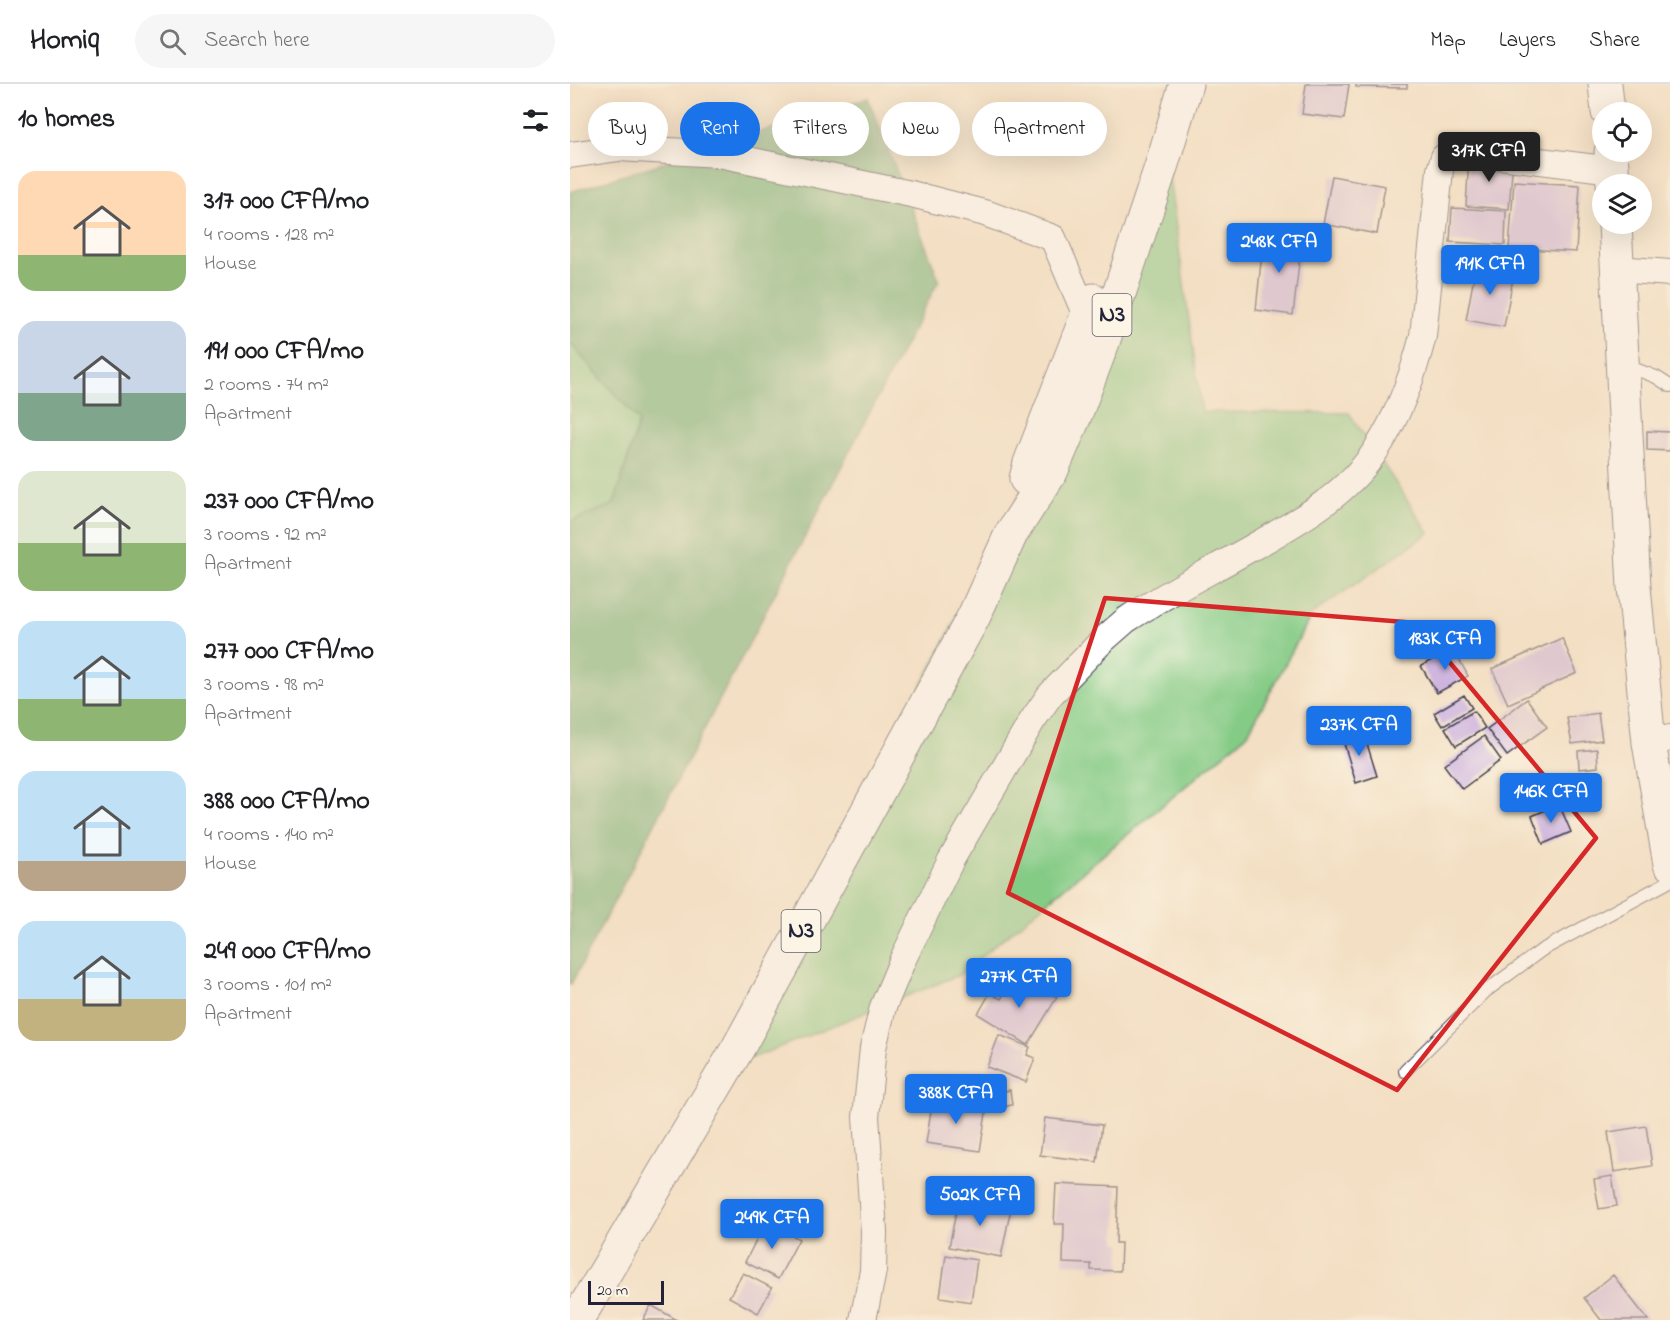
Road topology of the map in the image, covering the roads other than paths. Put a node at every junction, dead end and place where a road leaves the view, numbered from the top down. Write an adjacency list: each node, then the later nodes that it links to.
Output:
1 (1162, 84): 10 (main road, N3)
2 (1186, 84): 13 (main road, N3)
3 (1605, 84): 4 (main road)
4 (1607, 102)
5 (570, 155): 10 (street)
6 (1612, 169): 19 (street)
7 (1615, 234): 8 (main road)
8 (1617, 269): 9 (street); 11 (main road)
9 (1670, 273)
10 (1087, 318): 13 (main road, N3)
11 (1624, 364): 12 (lane); 14 (main road)
12 (1670, 386)
13 (1011, 534): 18 (main road, N3)
14 (1660, 741): 15 (main road)
15 (1670, 864)
16 (1670, 881): 17 (lane)
17 (1404, 1071)
18 (577, 1320)
19 (863, 1320)

